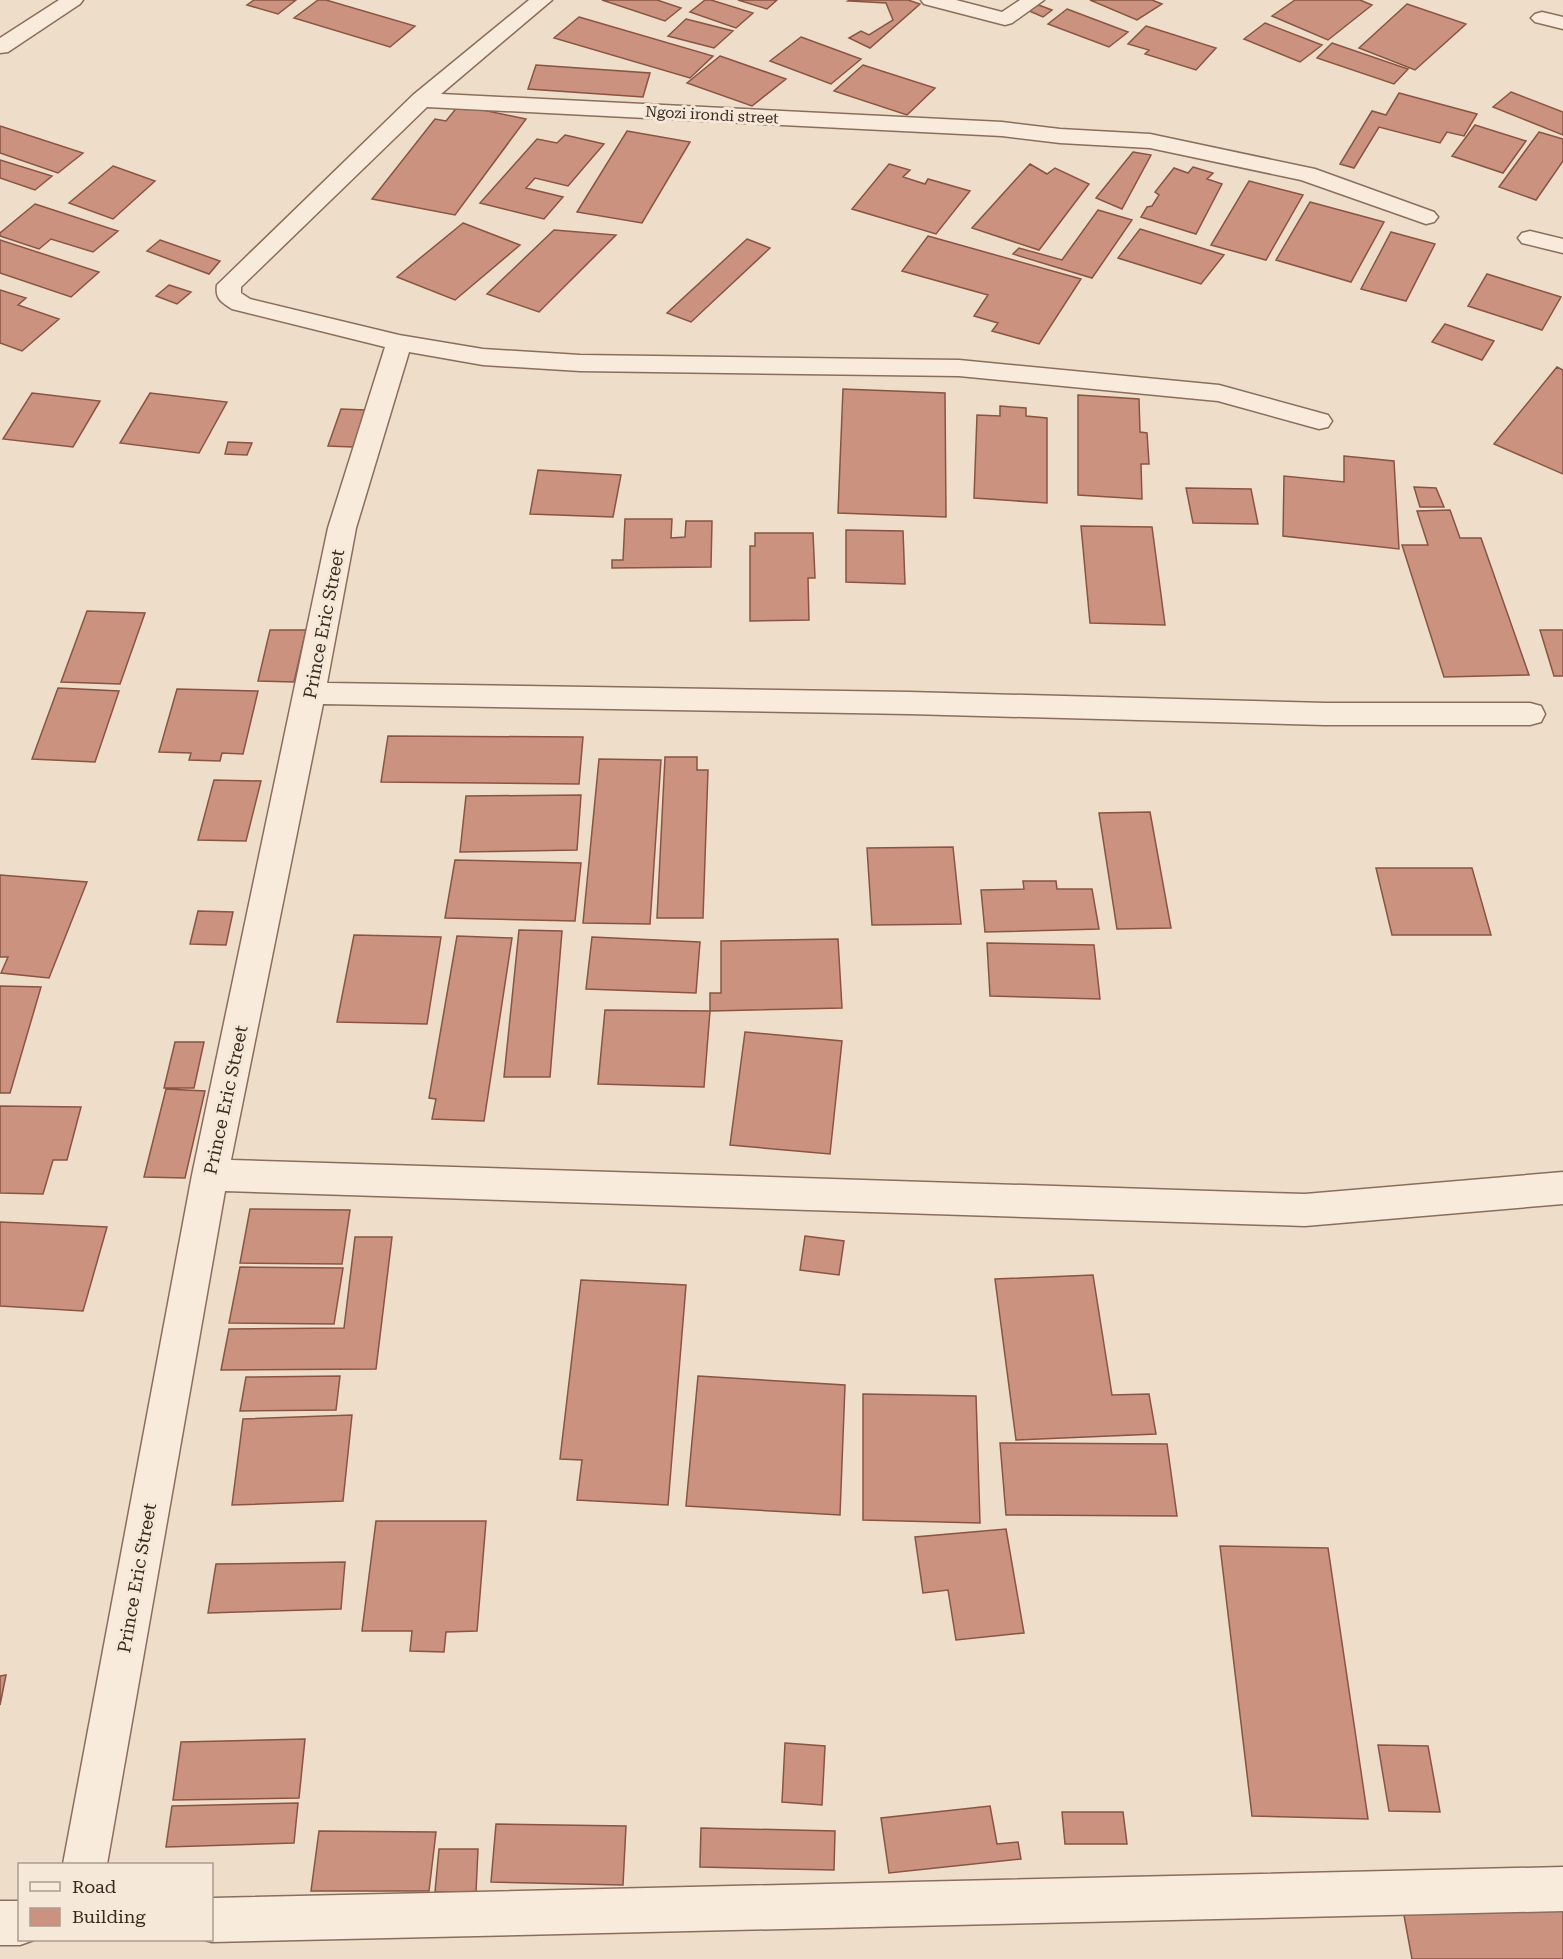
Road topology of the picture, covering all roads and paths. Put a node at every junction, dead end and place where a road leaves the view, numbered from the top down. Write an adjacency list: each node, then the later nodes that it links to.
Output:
1 (73, 0): 7 (street)
2 (542, 0): 8 (street)
3 (931, 0): 4 (street)
4 (1034, 0)
5 (1542, 18): 6 (street)
6 (1563, 23)
7 (0, 47)
8 (421, 100): 9 (street, Ngozi irondi street); 12 (street)
9 (1426, 217)
10 (1530, 238): 11 (street)
11 (1563, 246)
12 (399, 342): 13 (street); 14 (street, Prince Eric Street)
13 (1319, 421)
14 (310, 693): 15 (street); 16 (street, Prince Eric Street)
15 (1530, 714)
16 (210, 1175): 17 (street); 18 (street, Prince Eric Street)
17 (1563, 1188)
18 (85, 1863)
19 (1563, 1889): 20 (street)
20 (213, 1920)
21 (0, 1923): 22 (street)
22 (18, 1923)

